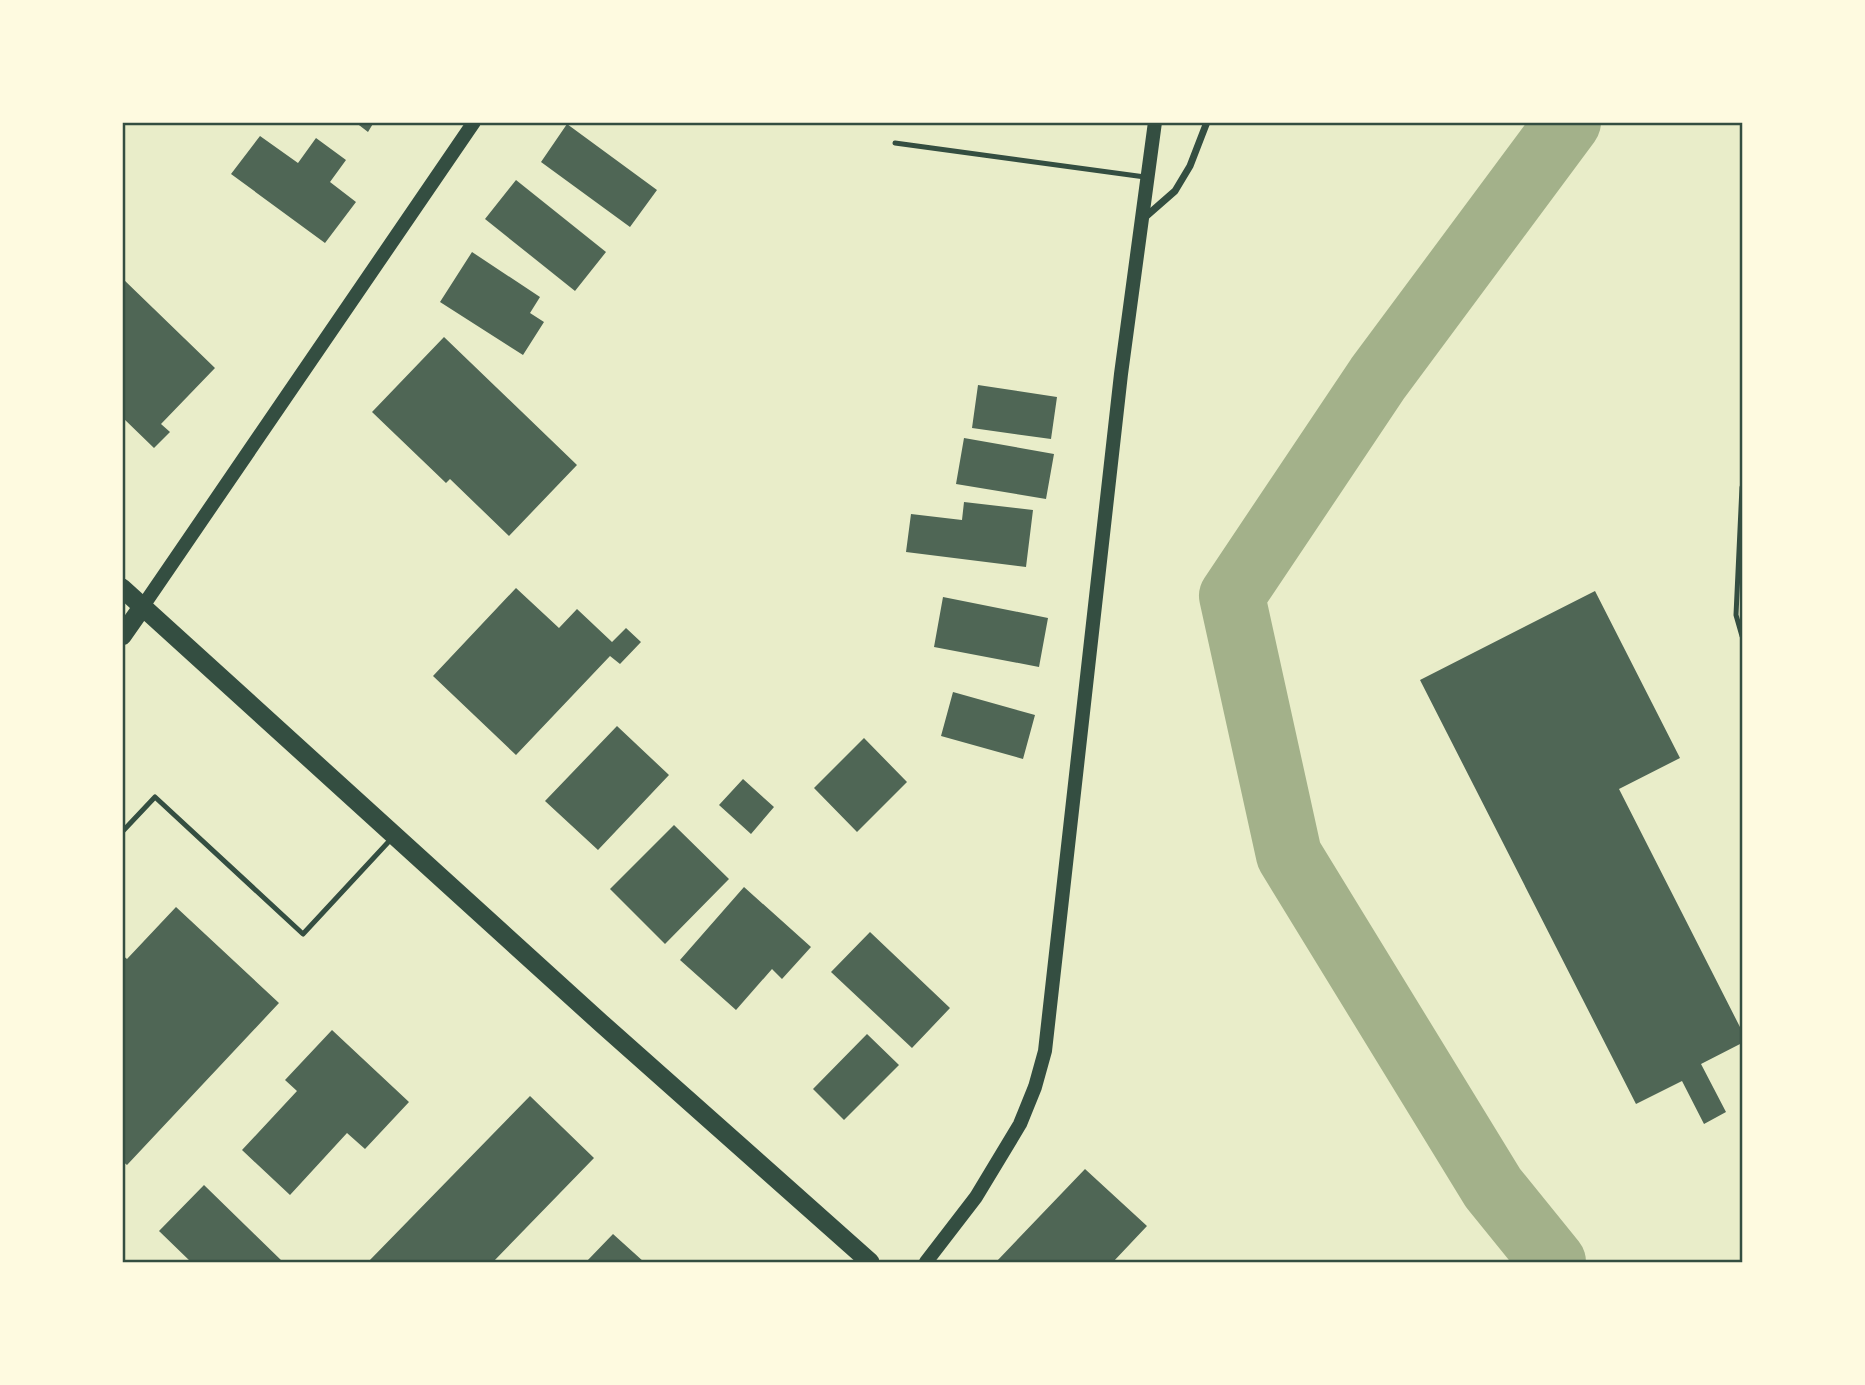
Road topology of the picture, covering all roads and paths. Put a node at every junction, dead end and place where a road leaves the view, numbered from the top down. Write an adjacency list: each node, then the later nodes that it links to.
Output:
1 (474, 122): 9 (main road)
2 (1155, 122): 5 (main road)
3 (1207, 122): 6 (street)
4 (895, 143): 5 (lane)
5 (1148, 177): 6 (main road)
6 (1142, 220): 15 (main road)
7 (1742, 487): 11 (lane)
8 (122, 588): 9 (highway)
9 (144, 606): 10 (highway); 13 (highway)
10 (122, 636)
11 (1742, 636)
12 (122, 832): 13 (lane)
13 (395, 835): 14 (highway)
14 (870, 1262)
15 (926, 1262)

